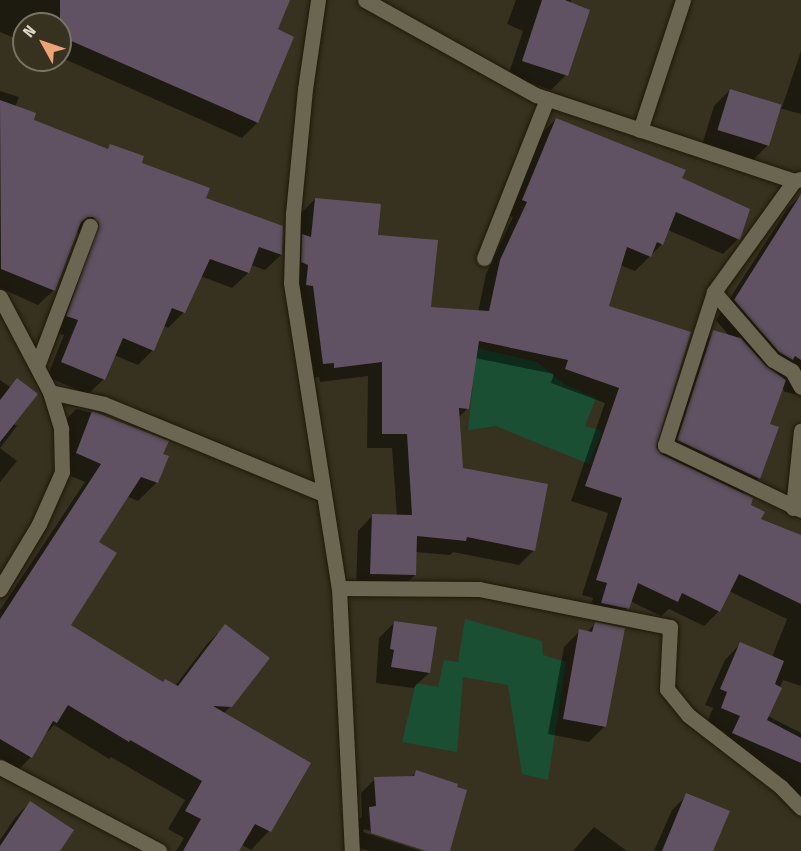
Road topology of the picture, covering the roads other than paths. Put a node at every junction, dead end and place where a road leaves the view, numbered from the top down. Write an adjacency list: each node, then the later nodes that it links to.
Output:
1 (318, 0): 15 (street)
2 (365, 0): 4 (street)
3 (683, 0): 5 (street)
4 (547, 99): 5 (street); 8 (street)
5 (640, 130): 6 (street)
6 (797, 180): 9 (street)
7 (90, 226): 11 (street)
8 (484, 258)
9 (714, 292): 12 (street); 16 (street)
10 (0, 297): 11 (street)
11 (37, 366): 13 (street)
12 (801, 387)
13 (50, 392): 15 (street); 18 (street)
14 (801, 430): 16 (street)
15 (323, 494): 17 (street)
16 (797, 509)
17 (339, 588): 20 (street); 22 (street)
18 (0, 589)
19 (0, 767): 21 (street)
20 (801, 808)
21 (159, 851)
22 (352, 851)

